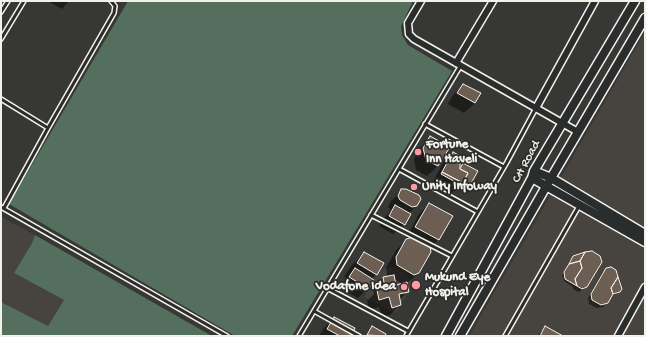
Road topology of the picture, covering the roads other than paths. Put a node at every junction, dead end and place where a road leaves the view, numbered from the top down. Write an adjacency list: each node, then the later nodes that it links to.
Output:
1 (8, 1): 8 (lane)
2 (24, 1): 10 (lane)
3 (111, 1): 16 (lane)
4 (421, 1): 11 (street)
5 (493, 1): 11 (street)
6 (595, 1): 13 (street)
7 (635, 1): 14 (street, CH Road)
8 (1, 12)
9 (645, 18): 17 (street)
10 (1, 39)
11 (458, 64): 13 (street); 15 (lane)
12 (1, 99): 16 (lane)
13 (536, 108): 14 (street); 18 (lane)
14 (562, 123): 17 (street); 20 (street, CH Road)
15 (425, 124): 18 (lane); 19 (lane)
16 (48, 128): 23 (lane)
17 (578, 132): 21 (street)
18 (504, 167): 24 (lane)
19 (399, 169): 24 (lane); 25 (lane)
20 (533, 175): 21 (street); 37 (street, CH Road)
21 (549, 182): 22 (street); 26 (street); 38 (street)
22 (580, 204): 27 (street); 39 (lane)
23 (2, 208): 33 (lane)
24 (478, 212): 28 (lane)
25 (371, 215): 28 (lane); 30 (lane)
26 (645, 234)
27 (645, 242)
28 (452, 256): 32 (lane)
29 (645, 287): 40 (street)
30 (327, 288): 31 (lane); 32 (lane)
31 (314, 311): 34 (lane); 35 (lane)
32 (408, 331): 36 (lane)
33 (227, 336)
34 (299, 336)
35 (359, 336)
36 (406, 336)
37 (446, 336)
38 (460, 336)
39 (505, 336)
40 (618, 336)

